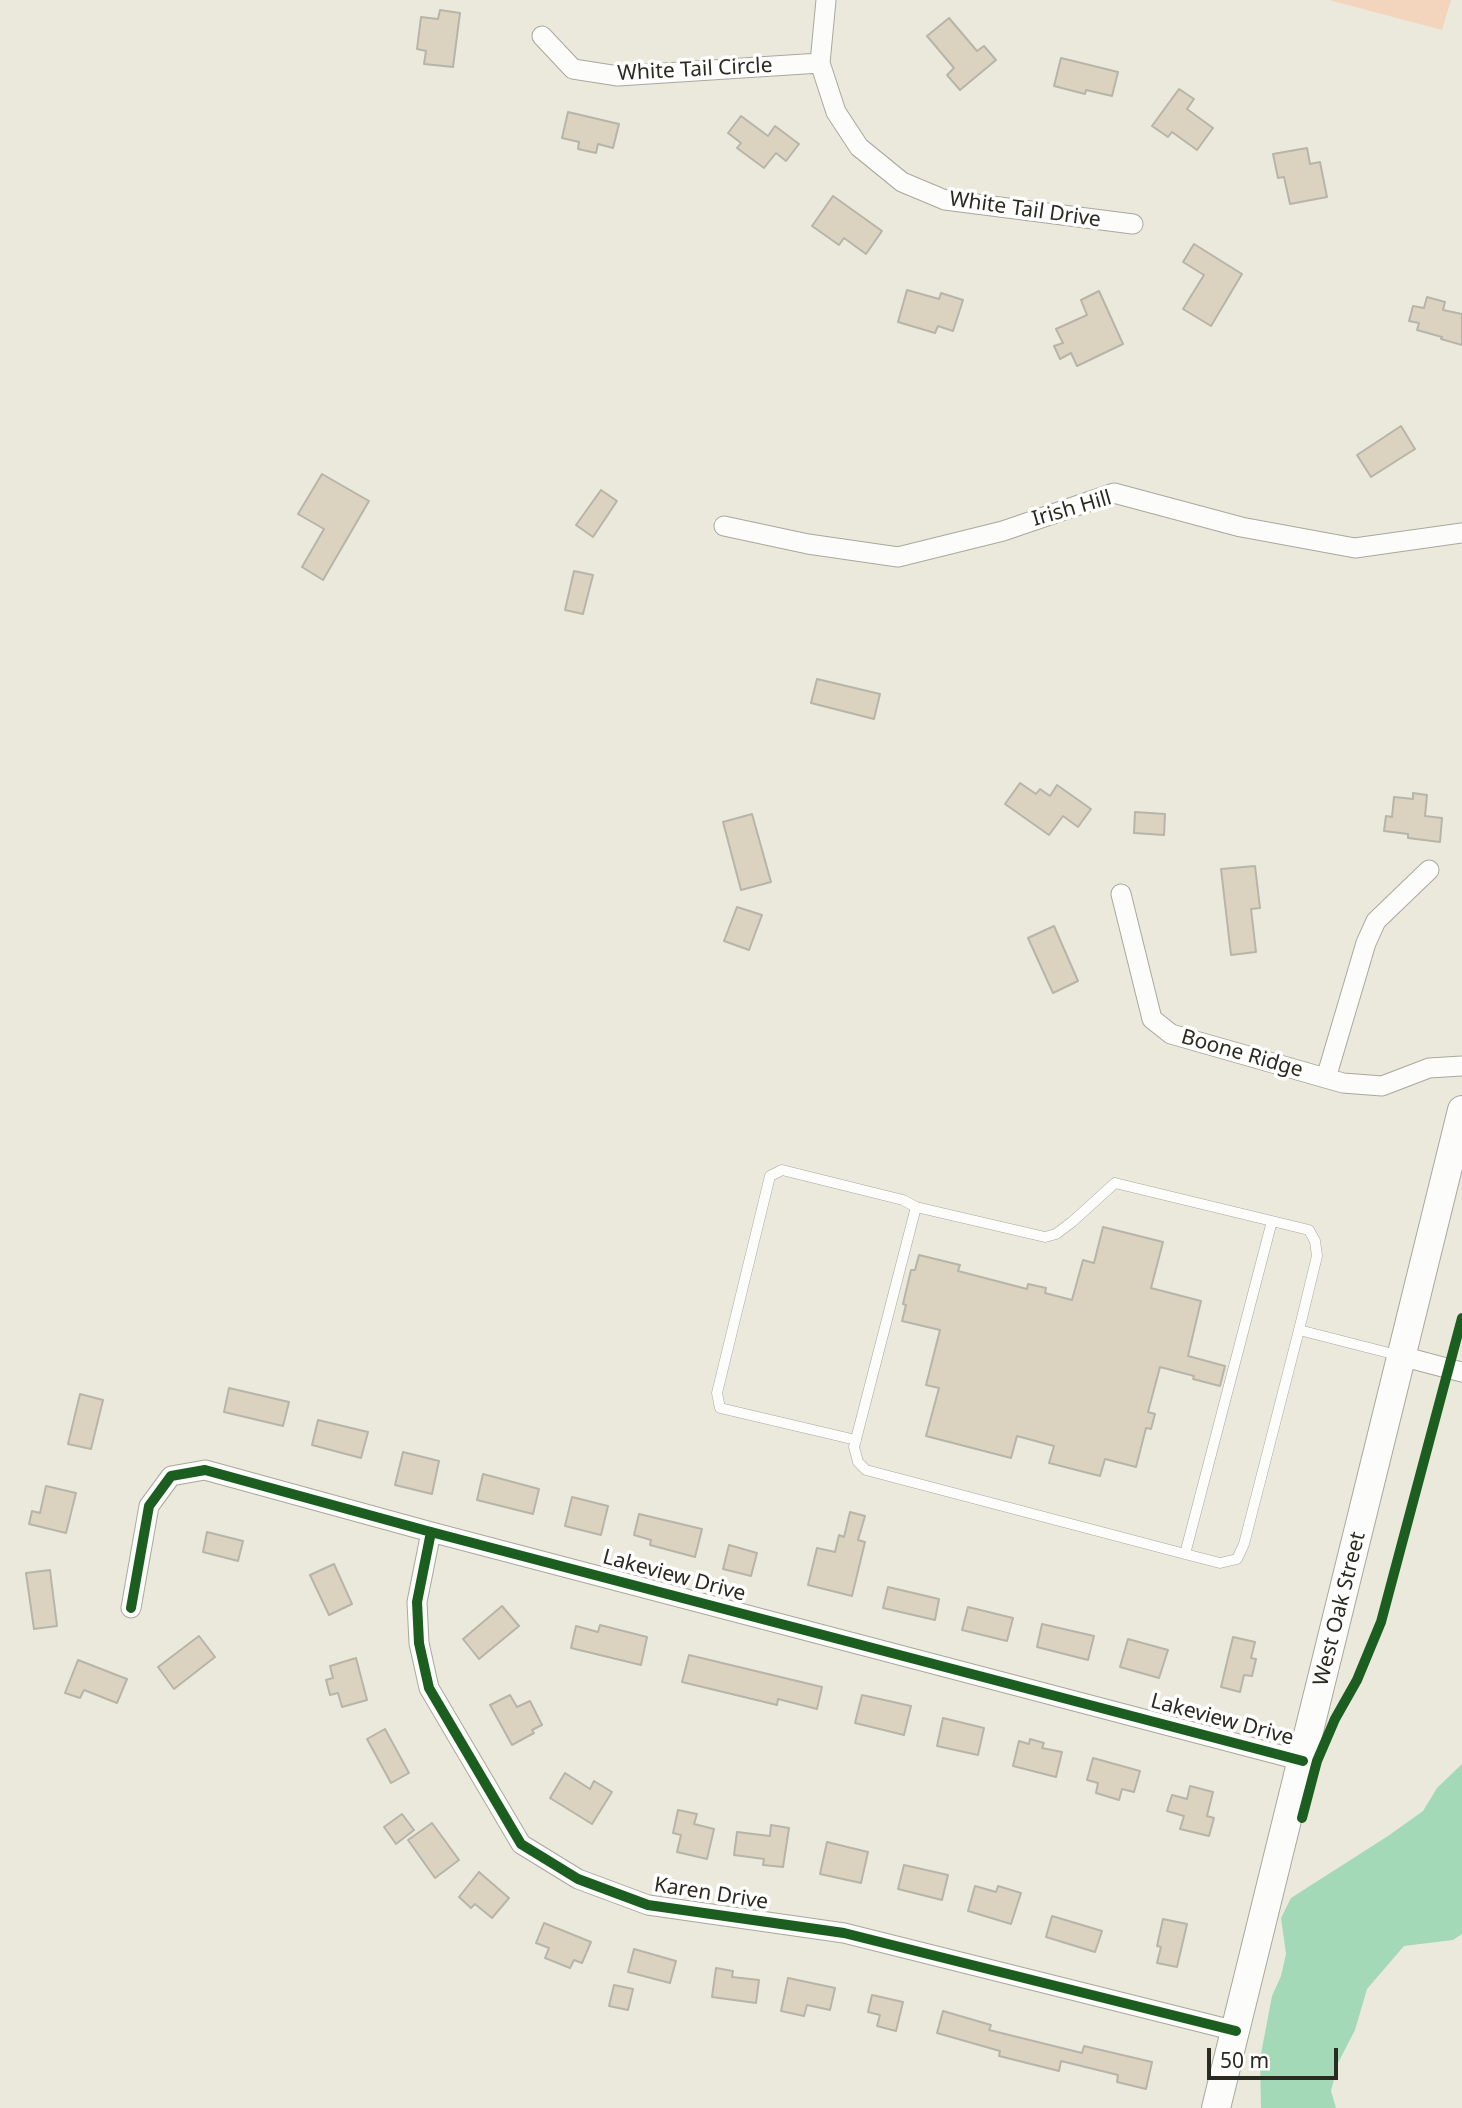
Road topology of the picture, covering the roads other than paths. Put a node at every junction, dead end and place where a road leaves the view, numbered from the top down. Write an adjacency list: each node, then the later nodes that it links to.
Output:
1 (826, 0): 3 (street)
2 (542, 36): 3 (street, White Tail Circle)
3 (820, 63): 4 (street, White Tail Drive)
4 (1133, 224)
5 (724, 526): 6 (street, Irish Hill)
6 (1462, 533)
7 (1429, 870): 10 (street)
8 (1121, 894): 10 (street, Boone Ridge)
9 (1462, 1066): 10 (street, Boone Ridge)
10 (1326, 1078)
11 (1462, 1111): 15 (main road, West Oak Street)
12 (916, 1207): 13 (lane); 17 (lane); 17 (lane)
13 (1272, 1221): 14 (lane); 19 (lane)
14 (1299, 1330): 15 (lane); 19 (lane)
15 (1401, 1356): 16 (street); 21 (main road, West Oak Street)
16 (1462, 1372)
17 (856, 1440): 19 (lane)
18 (431, 1532): 20 (street, Lakeview Drive); 21 (street, Lakeview Drive); 22 (street, Karen Drive)
19 (1185, 1554)
20 (131, 1608)
21 (1303, 1761): 22 (main road, West Oak Street)
22 (1236, 2031): 23 (main road, West Oak Street)
23 (1216, 2108)

